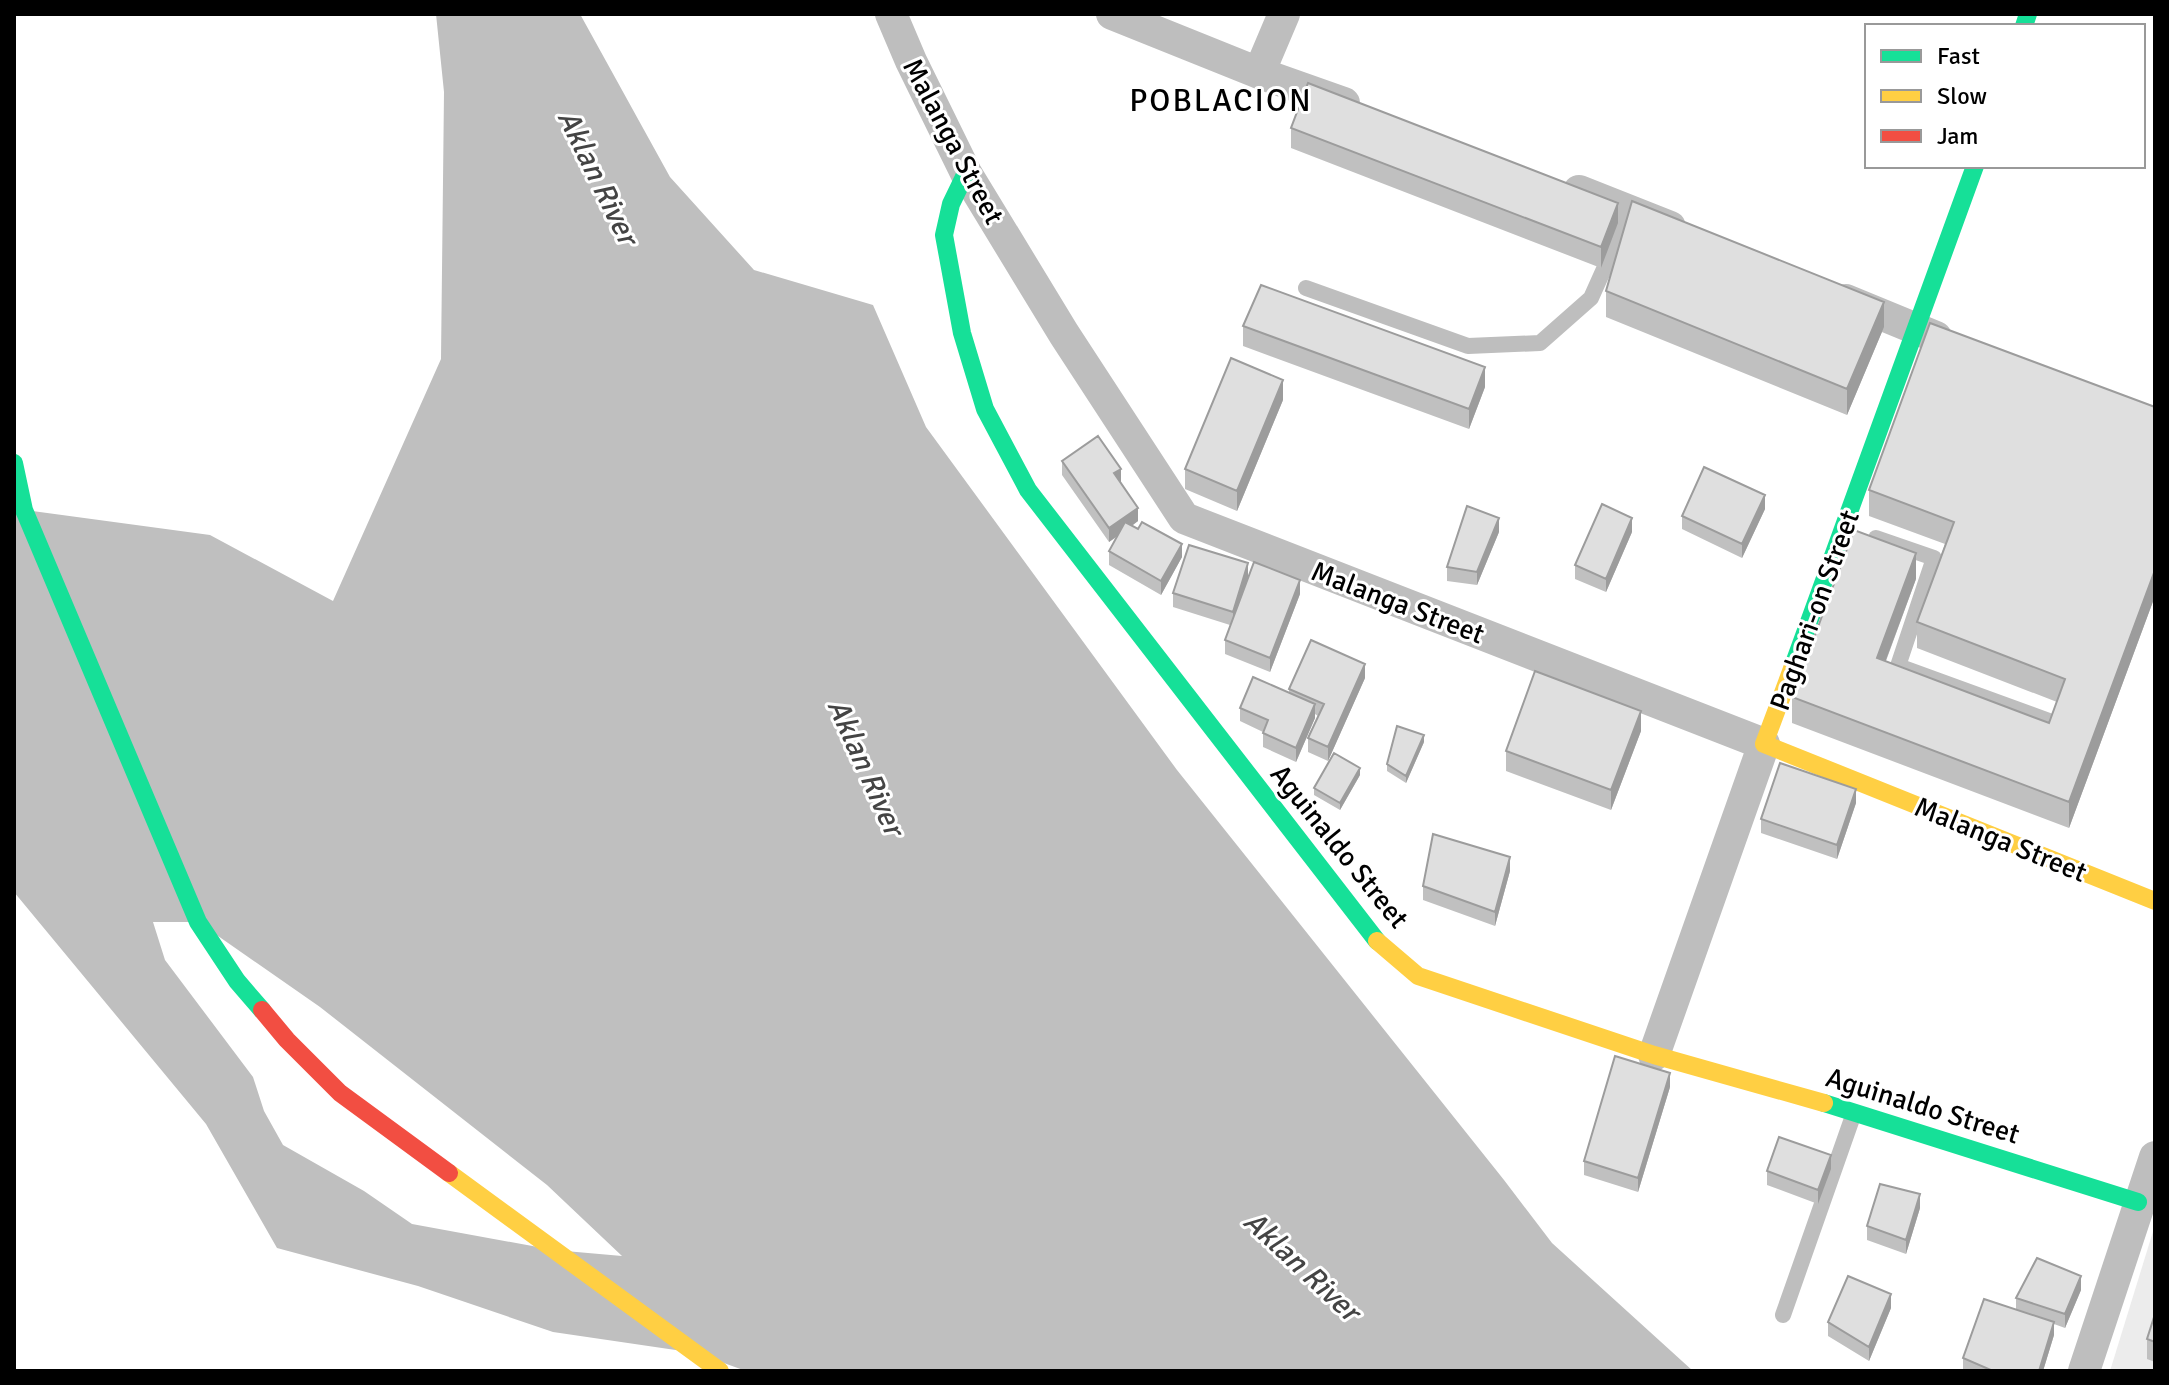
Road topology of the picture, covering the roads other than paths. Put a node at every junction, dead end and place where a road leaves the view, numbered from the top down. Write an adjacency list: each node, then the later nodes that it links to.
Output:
1 (891, 14): 7 (street, Malanga Street)
2 (1112, 14): 4 (street)
3 (1284, 14): 4 (street)
4 (1259, 73): 5 (street)
5 (1379, 116)
6 (1974, 168): 13 (street, Paghari-on Street)
7 (966, 173): 18 (street, Malanga Street); 20 (street, Aguinaldo Street)
8 (1556, 183): 9 (street)
9 (1630, 211): 10 (street); 11 (lane)
10 (1702, 241)
11 (1306, 288)
12 (1817, 288): 13 (street)
13 (1917, 330): 14 (street); 16 (street, Paghari-on Street)
14 (1962, 346)
15 (14, 463): 25 (street)
16 (1844, 527): 17 (lane); 18 (street, Paghari-on Street)
17 (2049, 721)
18 (1764, 744): 19 (street, Malanga Street); 20 (street, Paghari-on Street)
19 (2155, 901)
20 (1654, 1055): 21 (street, Aguinaldo Street)
21 (1854, 1111): 23 (street, Aguinaldo Street); 24 (lane)
22 (2155, 1157): 23 (street)
23 (2138, 1202): 26 (street)
24 (1783, 1315)
25 (720, 1371)
26 (2084, 1371)

